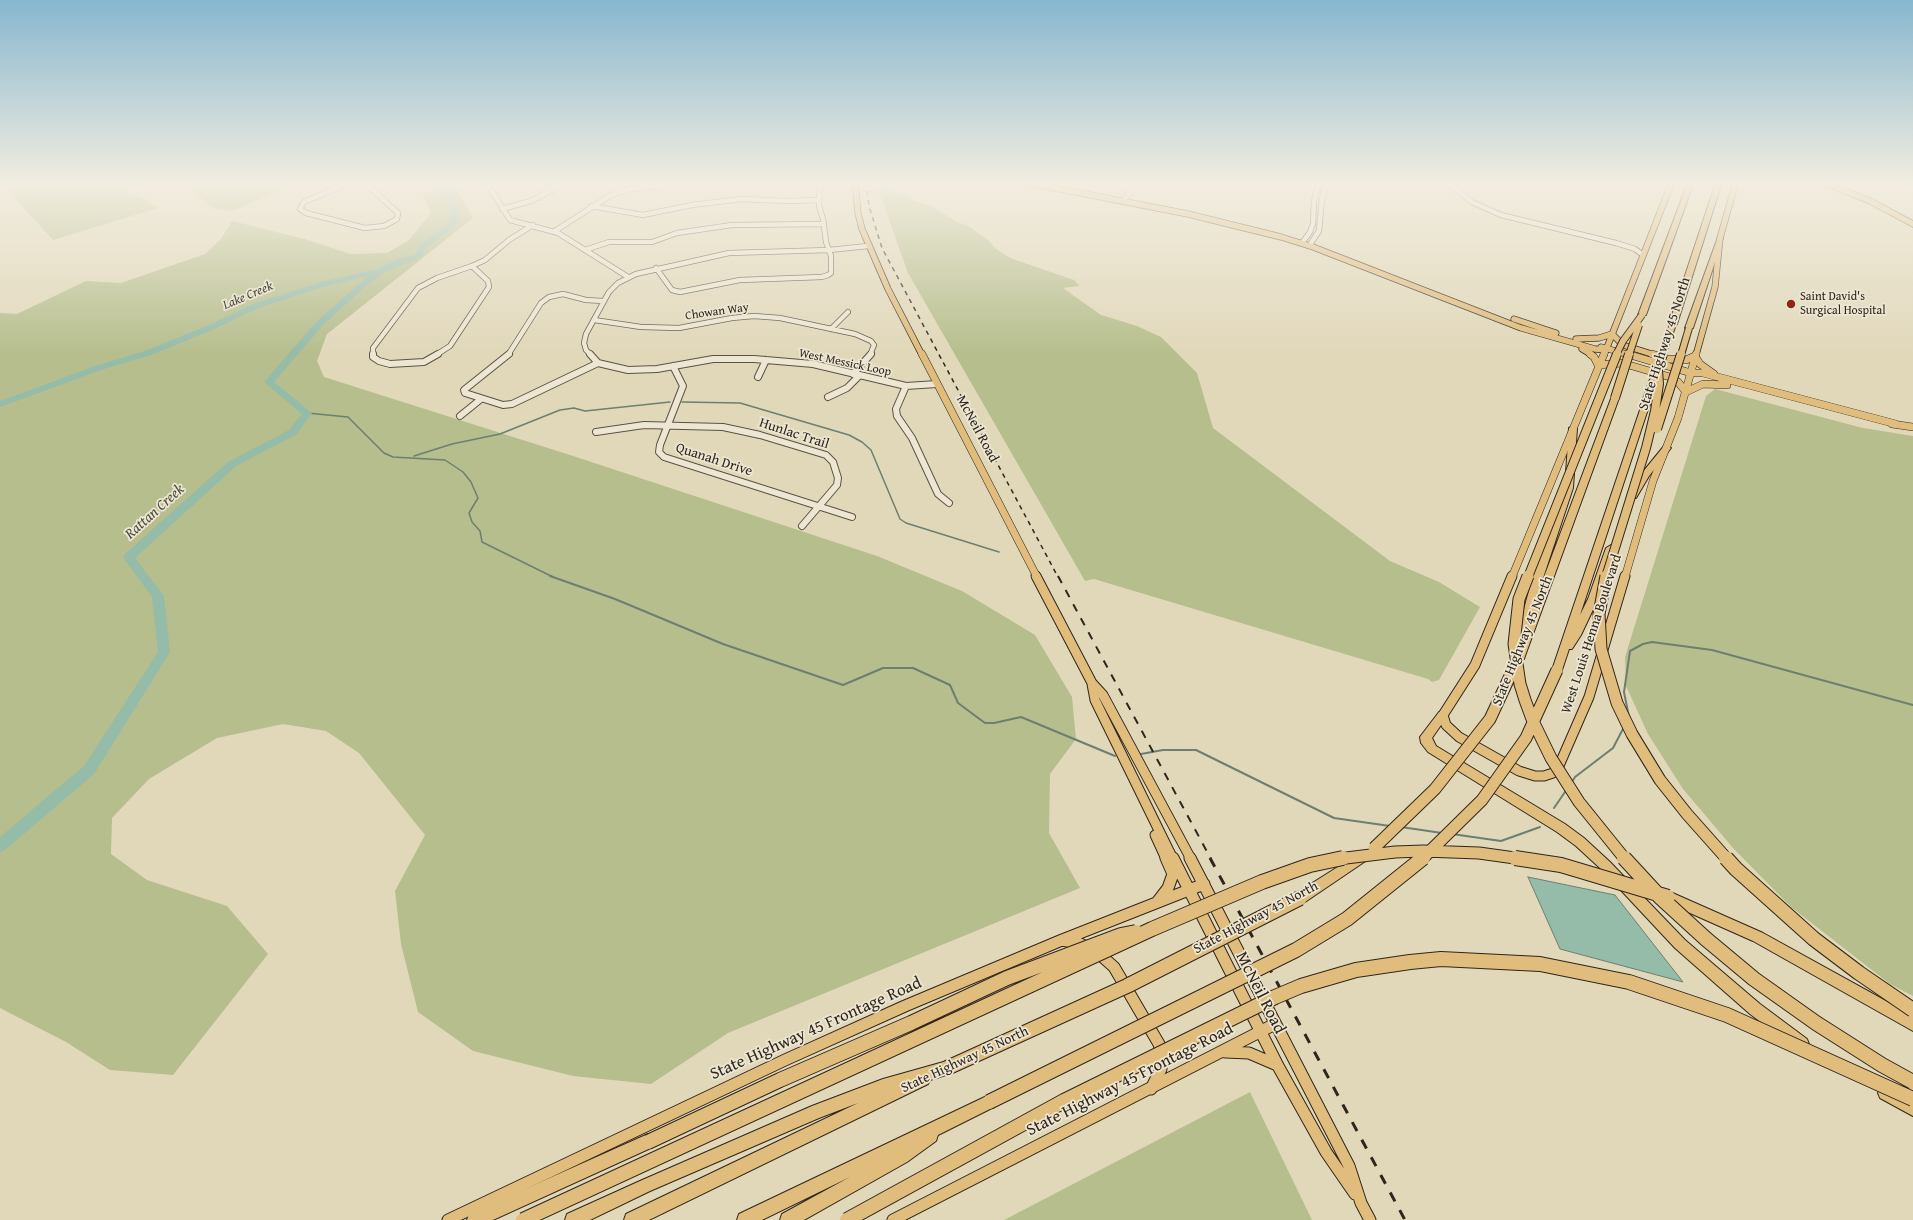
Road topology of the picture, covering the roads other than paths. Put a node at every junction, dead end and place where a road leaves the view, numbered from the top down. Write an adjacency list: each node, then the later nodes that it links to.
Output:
1 (1720, 238): 35 (main road, West Louis Henna Boulevard); 57 (highway, bridge)
2 (511, 239): 22 (street)
3 (568, 239): 19 (street)
4 (661, 239): 19 (street)
5 (826, 239): 20 (street)
6 (866, 239): 17 (main road, McNeil Road)
7 (1287, 239): 14 (main road)
8 (1305, 239): 14 (street)
9 (1315, 239): 18 (street)
10 (1599, 239): 15 (street)
11 (1649, 239): 16 (main road)
12 (1670, 239): 28 (highway, State Highway 45 North)
13 (1701, 239): 40 (highway, State Highway 45 North, bridge)
14 (1302, 243): 18 (main road)
15 (1616, 243): 16 (street); 21 (street)
16 (1646, 245): 21 (main road)
17 (868, 246): 20 (street); 45 (main road, McNeil Road)
18 (1309, 246): 25 (main road)
19 (585, 250): 24 (street)
20 (829, 250): 23 (street); 23 (street)
21 (1643, 255): 31 (main road)
22 (472, 266): 22 (street)
23 (656, 268): 24 (street)
24 (628, 277): 26 (street)
25 (1442, 297): 32 (main road); 33 (main road)
26 (603, 301): 29 (street); 50 (street)
27 (848, 312): 30 (street)
28 (1642, 315): 63 (highway, State Highway 45 North, bridge); 80 (highway, bridge)
29 (594, 320): 30 (street, Chowan Way); 37 (street)
30 (831, 329): 42 (street, Chowan Way)
31 (1612, 334): 32 (main road); 34 (main road); 35 (main road)
32 (1576, 339): 34 (main road)
33 (1568, 342): 34 (main road); 38 (main road)
34 (1606, 350): 38 (main road); 41 (main road)
35 (1695, 356): 41 (main road, West Louis Henna Boulevard); 44 (main road)
36 (766, 360): 39 (street, West Messick Loop); 42 (street, West Messick Loop); 43 (street)
37 (598, 363): 39 (street, West Messick Loop); 50 (street)
38 (1598, 365): 48 (main road); 54 (main road)
39 (673, 366): 53 (street, Quanah Drive)
40 (1658, 370): 57 (highway, bridge); 64 (highway, State Highway 45 North, bridge)
41 (1691, 373): 44 (main road); 46 (main road); 48 (main road, West Louis Henna Boulevard)
42 (856, 375): 47 (street, West Messick Loop); 49 (street)
43 (758, 377)
44 (1723, 379): 52 (main road)
45 (937, 384): 47 (street, West Messick Loop); 65 (main road, McNeil Road)
46 (1727, 385): 48 (main road); 52 (main road)
47 (906, 386): 59 (street)
48 (1686, 392): 58 (main road, West Louis Henna Boulevard)
49 (828, 397)
50 (481, 399): 51 (street)
51 (460, 416)
52 (1896, 424): 55 (main road)
53 (668, 425): 56 (street); 60 (street, Quanah Drive); 60 (street, Hunlac Trail)
54 (1573, 428): 63 (highway); 66 (main road)
55 (1913, 428)
56 (596, 432)
57 (1646, 448): 73 (highway, bridge)
58 (1667, 448): 64 (highway); 66 (main road, West Louis Henna Boulevard)
59 (949, 503)
60 (819, 506): 61 (street, Quanah Drive); 62 (street, Hunlac Trail)
61 (852, 517)
62 (802, 526)
63 (1525, 642): 79 (highway, State Highway 45 North, bridge)
64 (1562, 654): 84 (highway, State Highway 45 North, bridge)
65 (1092, 683): 67 (main road, McNeil Road); 68 (main road, McNeil Road)
66 (1443, 715): 83 (highway)
67 (1154, 821): 69 (main road, McNeil Road); 70 (main road)
68 (1204, 884): 69 (main road, State Highway 45 Frontage Road); 74 (main road, McNeil Road)
69 (1190, 890): 70 (main road, State Highway 45 Frontage Road); 76 (main road, McNeil Road)
70 (1157, 902): 72 (main road, State Highway 45 Frontage Road)
71 (1152, 929): 75 (highway, bridge); 87 (highway, bridge); 88 (highway, bridge)
72 (1062, 940): 81 (main road); 86 (main road, State Highway 45 Frontage Road)
73 (1913, 1010)
74 (1275, 1024): 76 (main road, State Highway 45 Frontage Road); 85 (main road, McNeil Road)
75 (1913, 1024)
76 (1261, 1032): 77 (main road, State Highway 45 Frontage Road); 78 (main road, McNeil Road)
77 (1221, 1052): 78 (main road); 81 (main road, State Highway 45 Frontage Road)
78 (1278, 1066): 85 (main road, McNeil Road)
79 (947, 1068): 89 (highway); 90 (highway, State Highway 45 North)
80 (1913, 1082)
81 (1151, 1089): 94 (main road, State Highway 45 Frontage Road)
82 (1913, 1099): 93 (highway, bridge)
83 (1913, 1108)
84 (952, 1120): 91 (highway, State Highway 45 North); 92 (highway)
85 (1361, 1202): 95 (main road, McNeil Road)
86 (448, 1220)
87 (475, 1220)
88 (523, 1220)
89 (573, 1220)
90 (632, 1220)
91 (745, 1220)
92 (788, 1220)
93 (847, 1220)
94 (893, 1220)
95 (1370, 1220)

